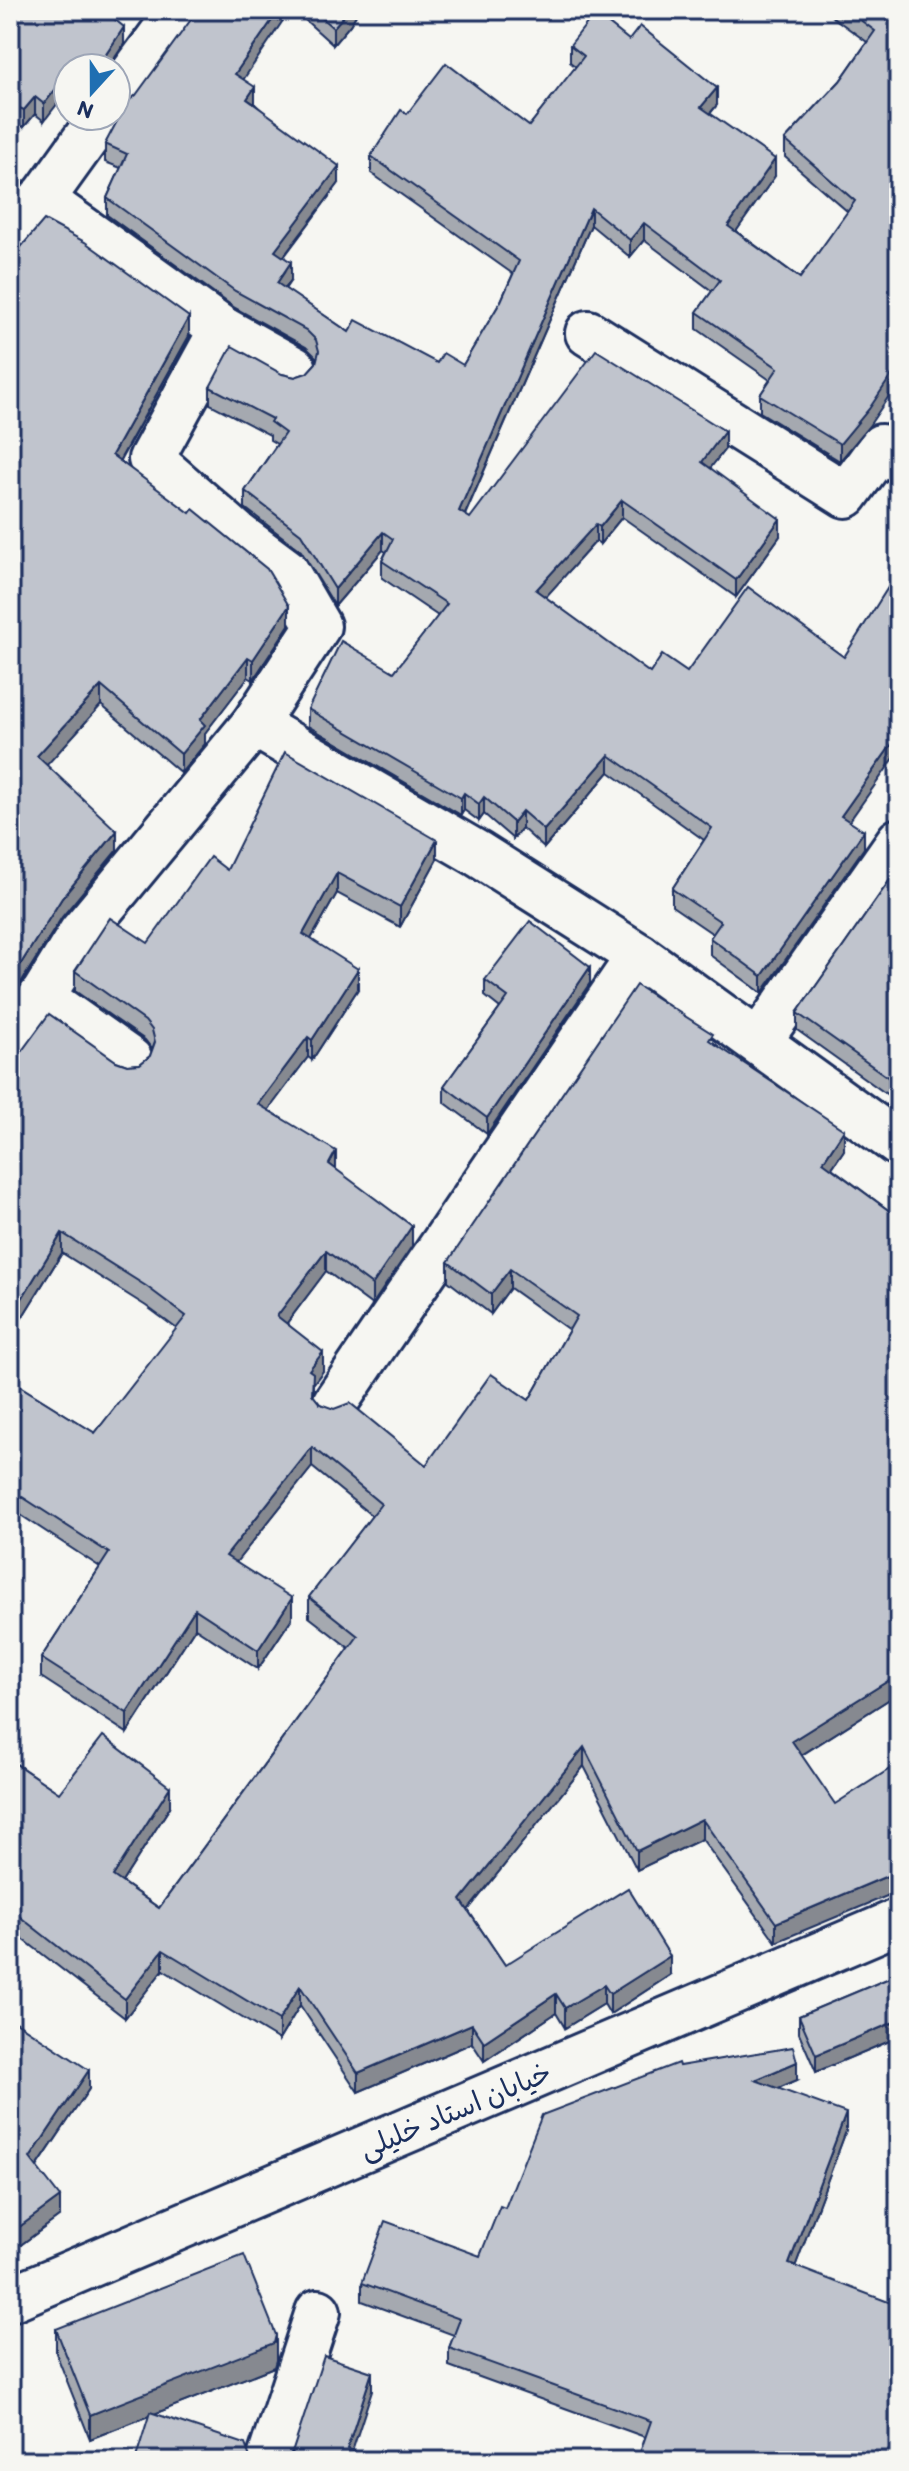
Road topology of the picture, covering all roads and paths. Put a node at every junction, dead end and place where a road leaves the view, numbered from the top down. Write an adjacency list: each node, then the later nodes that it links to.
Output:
1 (180, 10): 2 (street)
2 (132, 75)
3 (90, 132): 4 (street)
4 (41, 199): 5 (street); 6 (street)
5 (10, 244)
6 (222, 329): 8 (street); 10 (street)
7 (588, 333): 9 (street)
8 (294, 369)
9 (899, 460)
10 (254, 724): 12 (street); 13 (street)
11 (899, 841): 14 (street)
12 (639, 956): 14 (street); 18 (street)
13 (41, 997): 15 (street); 16 (street)
14 (759, 1041): 17 (street)
15 (10, 1049)
16 (130, 1060)
17 (899, 1144)
18 (335, 1403)
19 (899, 1921): 20 (street, خیابان استاد خلیلی)
20 (10, 2299)
21 (318, 2312): 22 (street)
22 (269, 2461)

